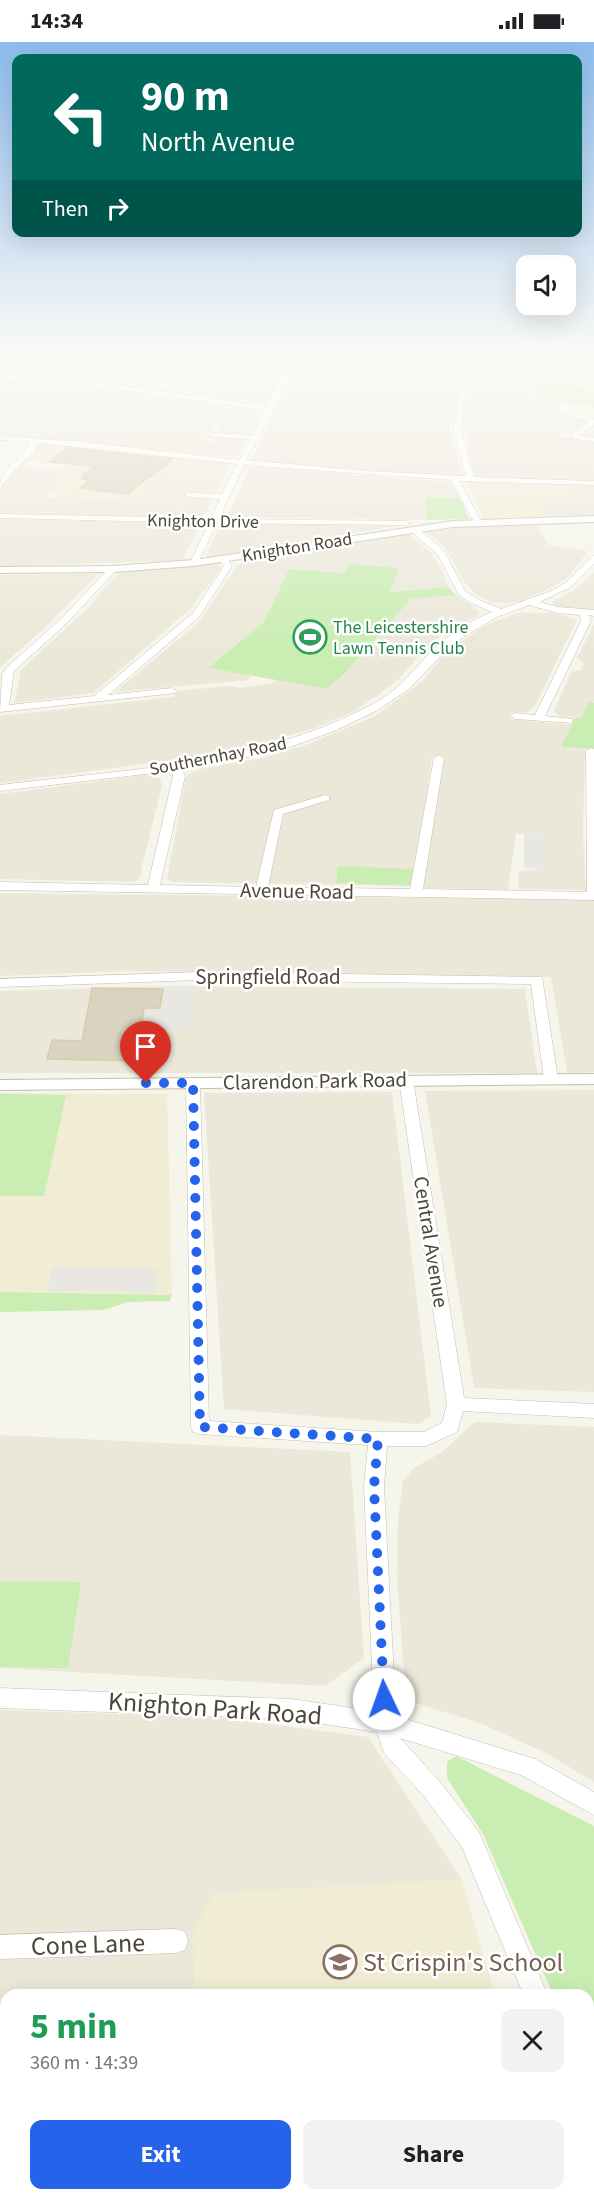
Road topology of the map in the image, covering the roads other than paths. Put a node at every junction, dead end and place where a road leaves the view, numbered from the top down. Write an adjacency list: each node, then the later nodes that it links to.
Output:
1 (30, 452): 9 (street)
2 (150, 452): 5 (street)
3 (247, 452): 5 (street)
4 (463, 452): 7 (street)
5 (242, 461): 6 (street); 11 (street)
6 (454, 479): 7 (street); 15 (street)
7 (471, 479): 8 (street)
8 (594, 483)
9 (0, 486)
10 (188, 495): 11 (street)
11 (225, 497): 14 (street)
12 (0, 516): 14 (street, Knighton Drive)
13 (594, 519): 15 (street, Knighton Road)
14 (212, 521): 16 (street, Knighton Drive); 19 (street)
15 (478, 522): 16 (street, Knighton Road)
16 (410, 526): 18 (street, Knighton Road); 23 (street)
17 (594, 558): 22 (street, Southernhay Road)
18 (223, 559): 19 (street, Knighton Road); 26 (street)
19 (194, 563): 20 (street, Knighton Road)
20 (113, 569): 21 (street, Knighton Road); 27 (street)
21 (0, 570)
22 (532, 603): 23 (street, Southernhay Road); 24 (street)
23 (501, 612): 33 (street, Southernhay Road)
24 (589, 613): 29 (street)
25 (172, 691): 26 (street)
26 (98, 699): 27 (street)
27 (2, 709)
28 (515, 716): 29 (street)
29 (539, 718): 30 (street)
30 (568, 721)
31 (591, 751): 42 (street)
32 (439, 758): 41 (street)
33 (175, 766): 34 (street, Southernhay Road); 39 (street)
34 (0, 788)
35 (325, 798): 36 (street)
36 (302, 804): 37 (street); 40 (street)
37 (317, 813)
38 (0, 886): 39 (street, Avenue Road)
39 (153, 888): 40 (street, Avenue Road)
40 (261, 891): 41 (street, Avenue Road)
41 (416, 893): 42 (street, Avenue Road)
42 (594, 896)
43 (0, 983): 44 (street, Springfield Road)
44 (551, 1079): 45 (street, Clarendon Park Road); 46 (street, Clarendon Park Road)
45 (594, 1079)
46 (406, 1080): 47 (street, Clarendon Park Road); 49 (street, Central Avenue)
47 (193, 1083): 48 (street, Clarendon Park Road); 51 (street)
48 (0, 1085)
49 (456, 1404): 50 (street); 51 (street)
50 (594, 1411)
51 (378, 1439): 53 (street)
52 (0, 1698): 53 (street, Knighton Park Road)
53 (385, 1723): 54 (street, Knighton Park Road); 57 (street)
54 (594, 1804)
55 (176, 1941): 56 (street, Cone Lane)
56 (0, 1947)
57 (533, 1989)

